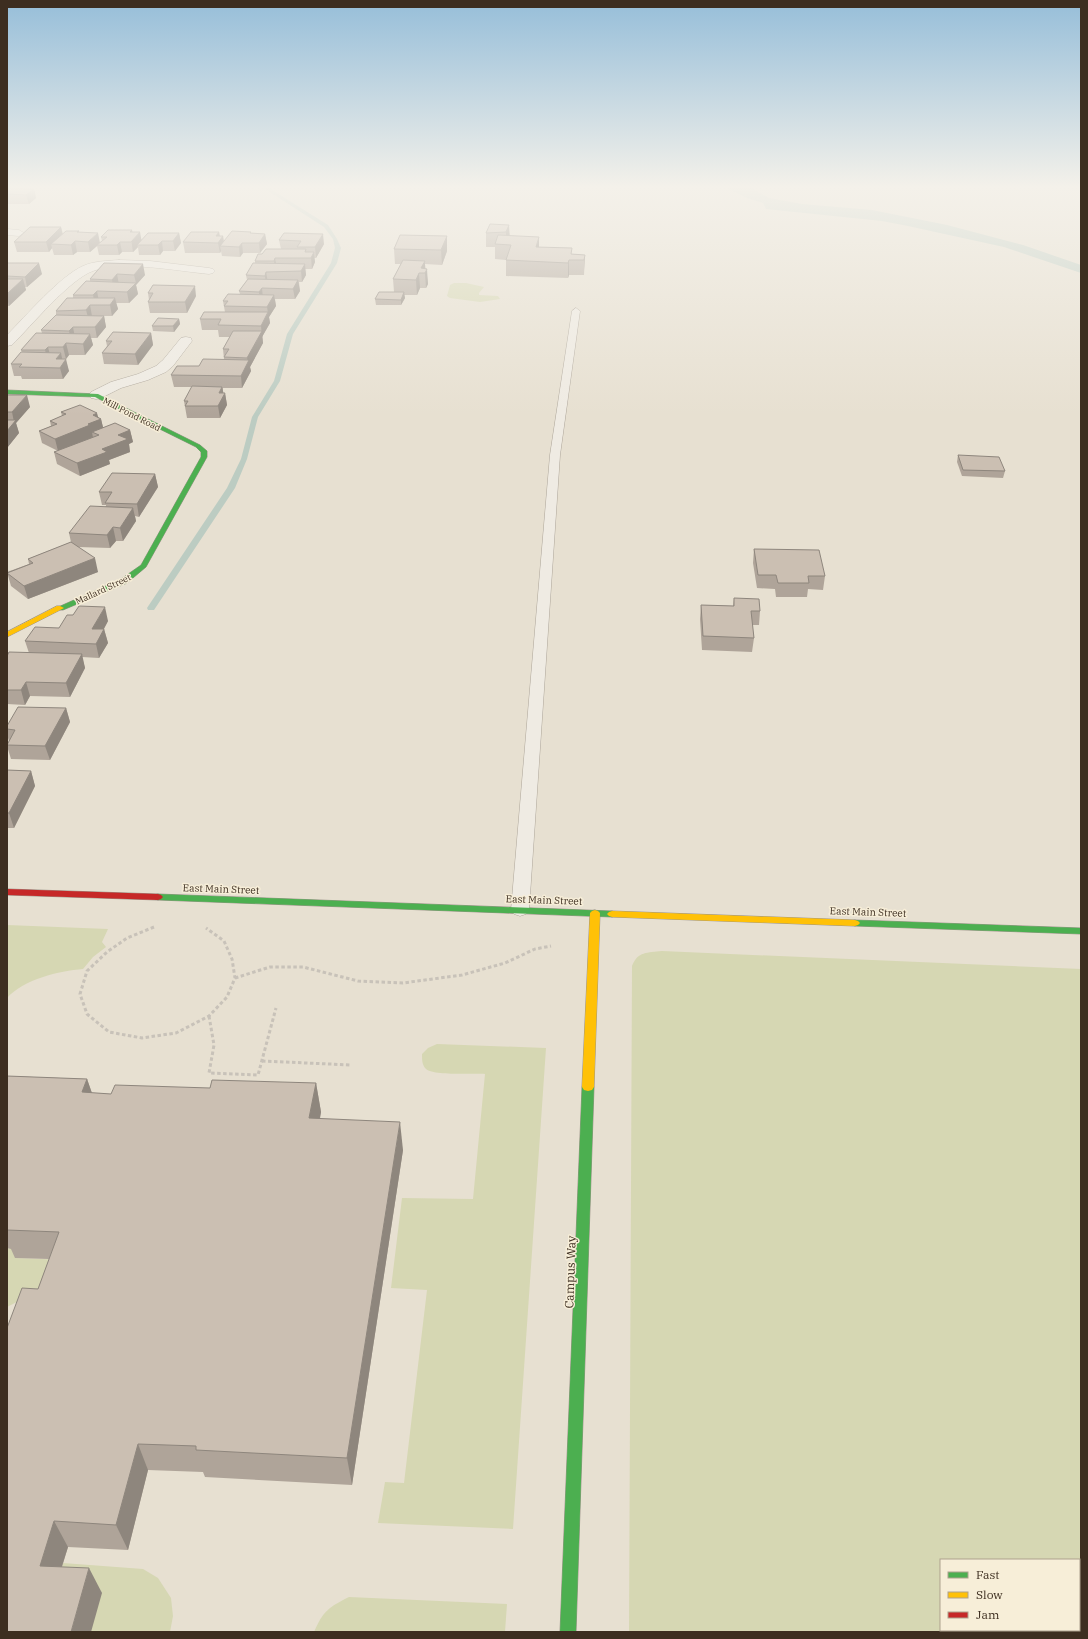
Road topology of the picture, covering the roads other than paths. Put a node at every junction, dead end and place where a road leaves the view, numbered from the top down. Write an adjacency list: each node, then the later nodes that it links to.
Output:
1 (210, 271): 4 (street)
2 (576, 312): 10 (lane)
3 (186, 341): 6 (street)
4 (7, 342)
5 (7, 392): 6 (street, Mill Pond Road)
6 (96, 395): 7 (street, Mill Pond Road)
7 (204, 451): 8 (street, Mallard Street)
8 (7, 635)
9 (7, 892): 10 (street, East Main Street)
10 (520, 910): 11 (street, East Main Street)
11 (595, 914): 12 (street, East Main Street); 13 (street, Campus Way)
12 (1081, 931)
13 (568, 1632)

